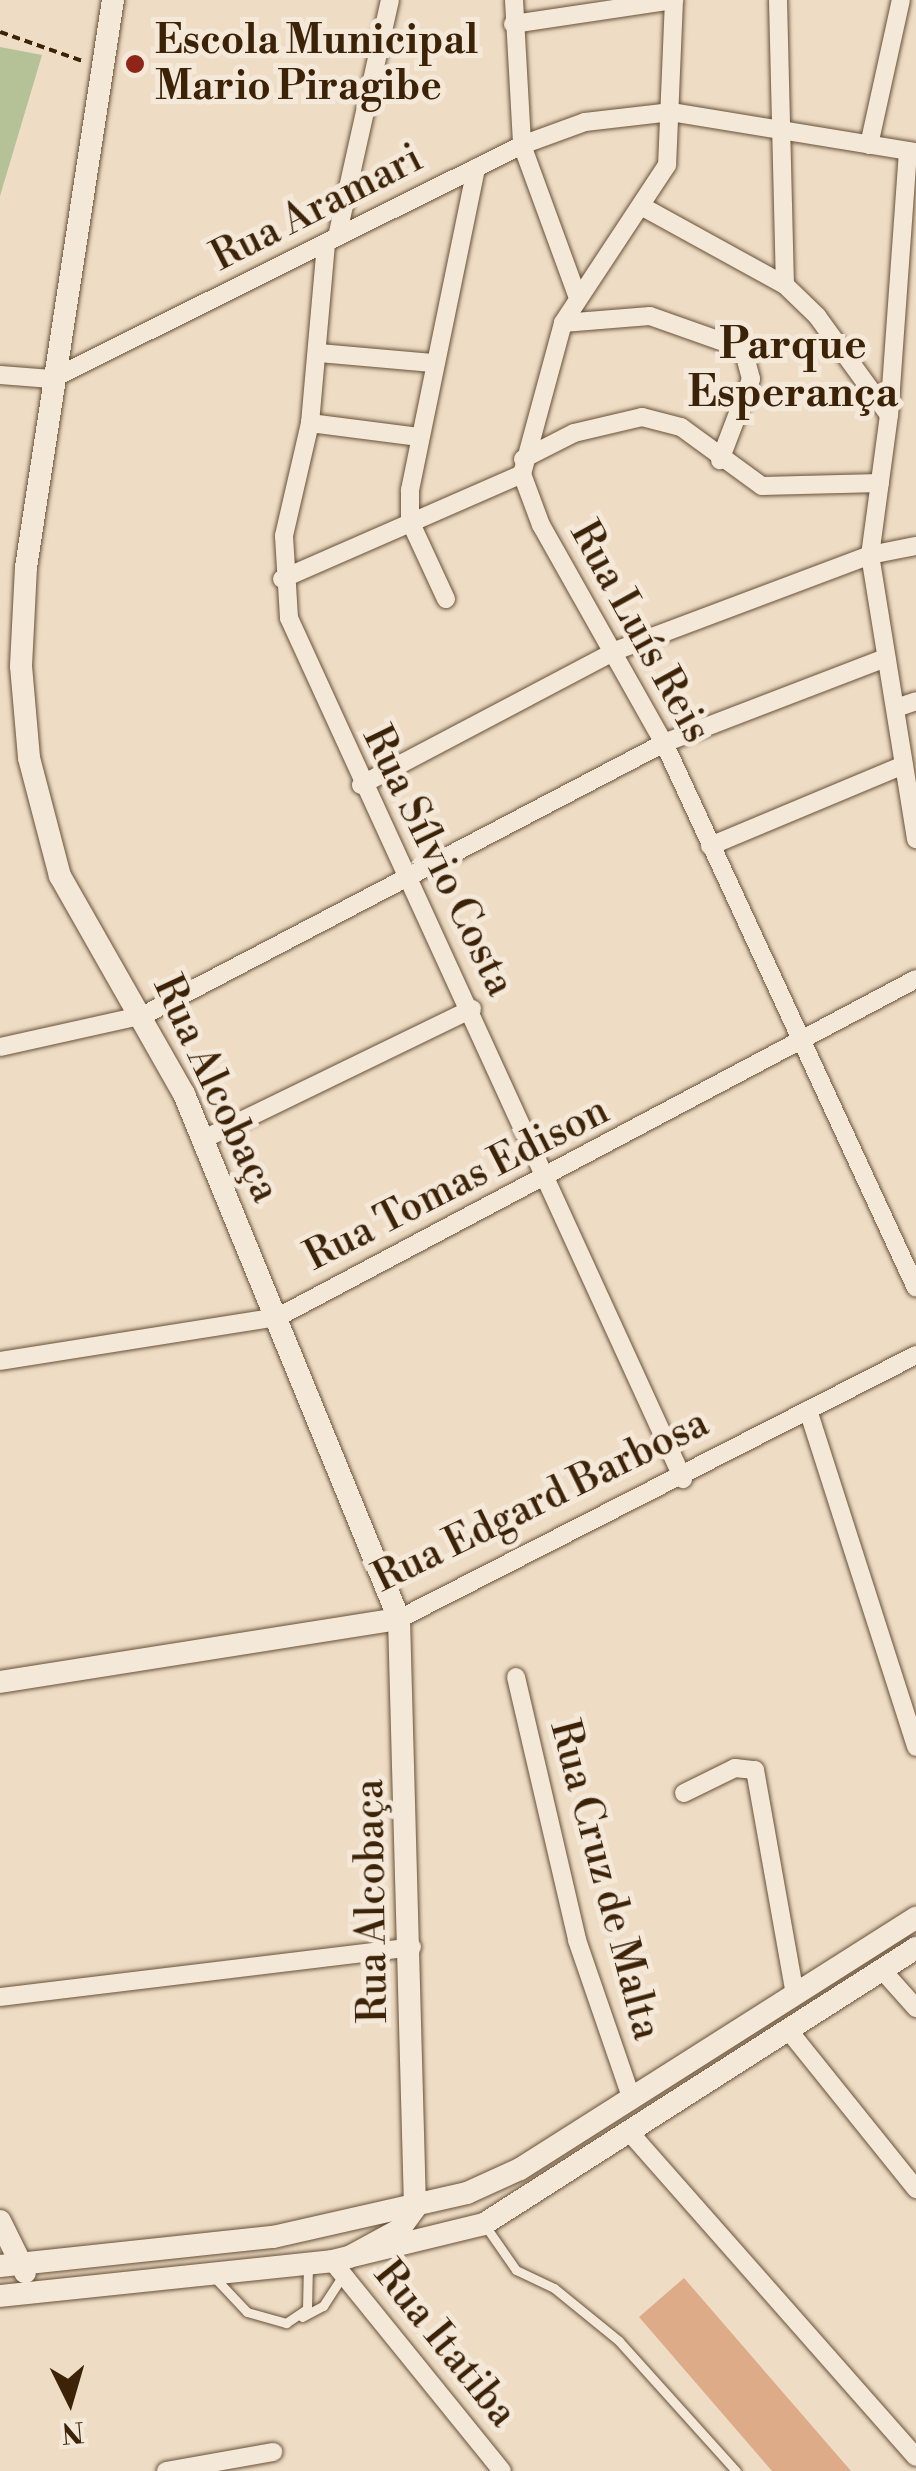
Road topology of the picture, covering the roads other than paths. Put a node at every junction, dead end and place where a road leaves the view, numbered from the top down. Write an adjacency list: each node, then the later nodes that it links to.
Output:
1 (112, 0): 23 (main road, Rua Alcobaça)
2 (390, 0): 15 (street, Rua Sílvio Costa)
3 (514, 0): 7 (street)
4 (674, 0): 7 (street); 8 (street)
5 (778, 0): 9 (street)
6 (900, 3): 11 (street)
7 (513, 24): 10 (street)
8 (670, 112): 9 (street, Rua Aramari); 10 (street, Rua Aramari); 14 (street)
9 (777, 131): 11 (street, Rua Aramari); 16 (street)
10 (522, 144): 13 (street, Rua Aramari); 17 (street)
11 (869, 145): 12 (street, Rua Aramari)
12 (912, 152): 18 (street)
13 (476, 168): 15 (street, Rua Aramari); 21 (street)
14 (643, 207): 16 (street); 17 (street)
15 (331, 240): 20 (street, Rua Sílvio Costa); 23 (street, Rua Aramari)
16 (785, 285): 24 (street)
17 (577, 295): 19 (street)
18 (906, 308): 24 (street)
19 (563, 323): 27 (street); 28 (street)
20 (319, 353): 21 (street); 25 (street, Rua Sílvio Costa)
21 (433, 364): 26 (street)
22 (0, 375): 23 (street)
23 (52, 379): 47 (main road, Rua Alcobaça)
24 (889, 415): 29 (street)
25 (310, 423): 26 (street); 33 (street, Rua Sílvio Costa)
26 (418, 437): 30 (street)
27 (720, 460): 28 (street); 29 (street)
28 (523, 466): 30 (street); 35 (street, Rua Luís Reis)
29 (880, 482): 32 (street)
30 (410, 521): 33 (street); 34 (street)
31 (916, 546): 32 (street)
32 (870, 555): 35 (street); 36 (street)
33 (282, 579): 41 (street, Rua Sílvio Costa)
34 (446, 600)
35 (615, 650): 39 (street, Rua Luís Reis); 41 (street)
36 (886, 658): 38 (street); 39 (street)
37 (916, 701): 38 (street)
38 (896, 708): 40 (street)
39 (664, 743): 43 (street, Rua Luís Reis); 44 (street)
40 (904, 765): 42 (street); 43 (street)
41 (361, 785): 44 (street, Rua Sílvio Costa)
42 (915, 828)
43 (710, 846): 48 (street, Rua Luís Reis)
44 (412, 880): 46 (street, Rua Sílvio Costa); 47 (street)
45 (916, 979): 48 (street, Rua Tomas Edison)
46 (472, 1009): 50 (street); 51 (street, Rua Sílvio Costa)
47 (144, 1014): 49 (street); 50 (main road, Rua Alcobaça)
48 (800, 1045): 51 (street, Rua Tomas Edison); 52 (street, Rua Luís Reis)
49 (0, 1047)
50 (204, 1139): 53 (main road, Rua Alcobaça)
51 (550, 1176): 53 (street, Rua Tomas Edison); 57 (street, Rua Sílvio Costa)
52 (916, 1288)
53 (278, 1317): 55 (street, Rua Tomas Edison); 58 (main road, Rua Alcobaça)
54 (916, 1355): 56 (street, Rua Edgard Barbosa)
55 (0, 1362)
56 (808, 1410): 57 (street, Rua Edgard Barbosa); 61 (street)
57 (682, 1479): 58 (street, Rua Edgard Barbosa)
58 (399, 1619): 60 (main road, Rua Edgard Barbosa); 64 (main road, Rua Alcobaça)
59 (516, 1676): 71 (street, Rua Cruz de Malta)
60 (0, 1682)
61 (916, 1747)
62 (684, 1793): 67 (street)
63 (916, 1918): 67 (main road)
64 (412, 1948): 68 (street); 74 (main road, Rua Alcobaça)
65 (916, 1948): 66 (main road)
66 (883, 1971): 69 (street); 70 (main road)
67 (795, 1994): 71 (main road)
68 (0, 1997)
69 (916, 2008)
70 (789, 2031): 72 (main road); 73 (street)
71 (632, 2100): 74 (main road)
72 (632, 2135): 76 (main road); 85 (street)
73 (916, 2189)
74 (414, 2208): 78 (main road); 79 (main road)
75 (0, 2221): 78 (main road)
76 (484, 2224): 79 (main road); 88 (lane)
77 (308, 2263): 79 (main road); 80 (main road); 83 (lane)
78 (9, 2264): 81 (main road)
79 (342, 2264): 83 (lane); 87 (street, Rua Itatiba)
80 (209, 2272): 81 (main road); 83 (lane)
81 (51, 2286): 82 (main road)
82 (0, 2296)
83 (302, 2317)
84 (273, 2452): 86 (street)
85 (916, 2457)
86 (166, 2471)
87 (502, 2471)
88 (736, 2471)

